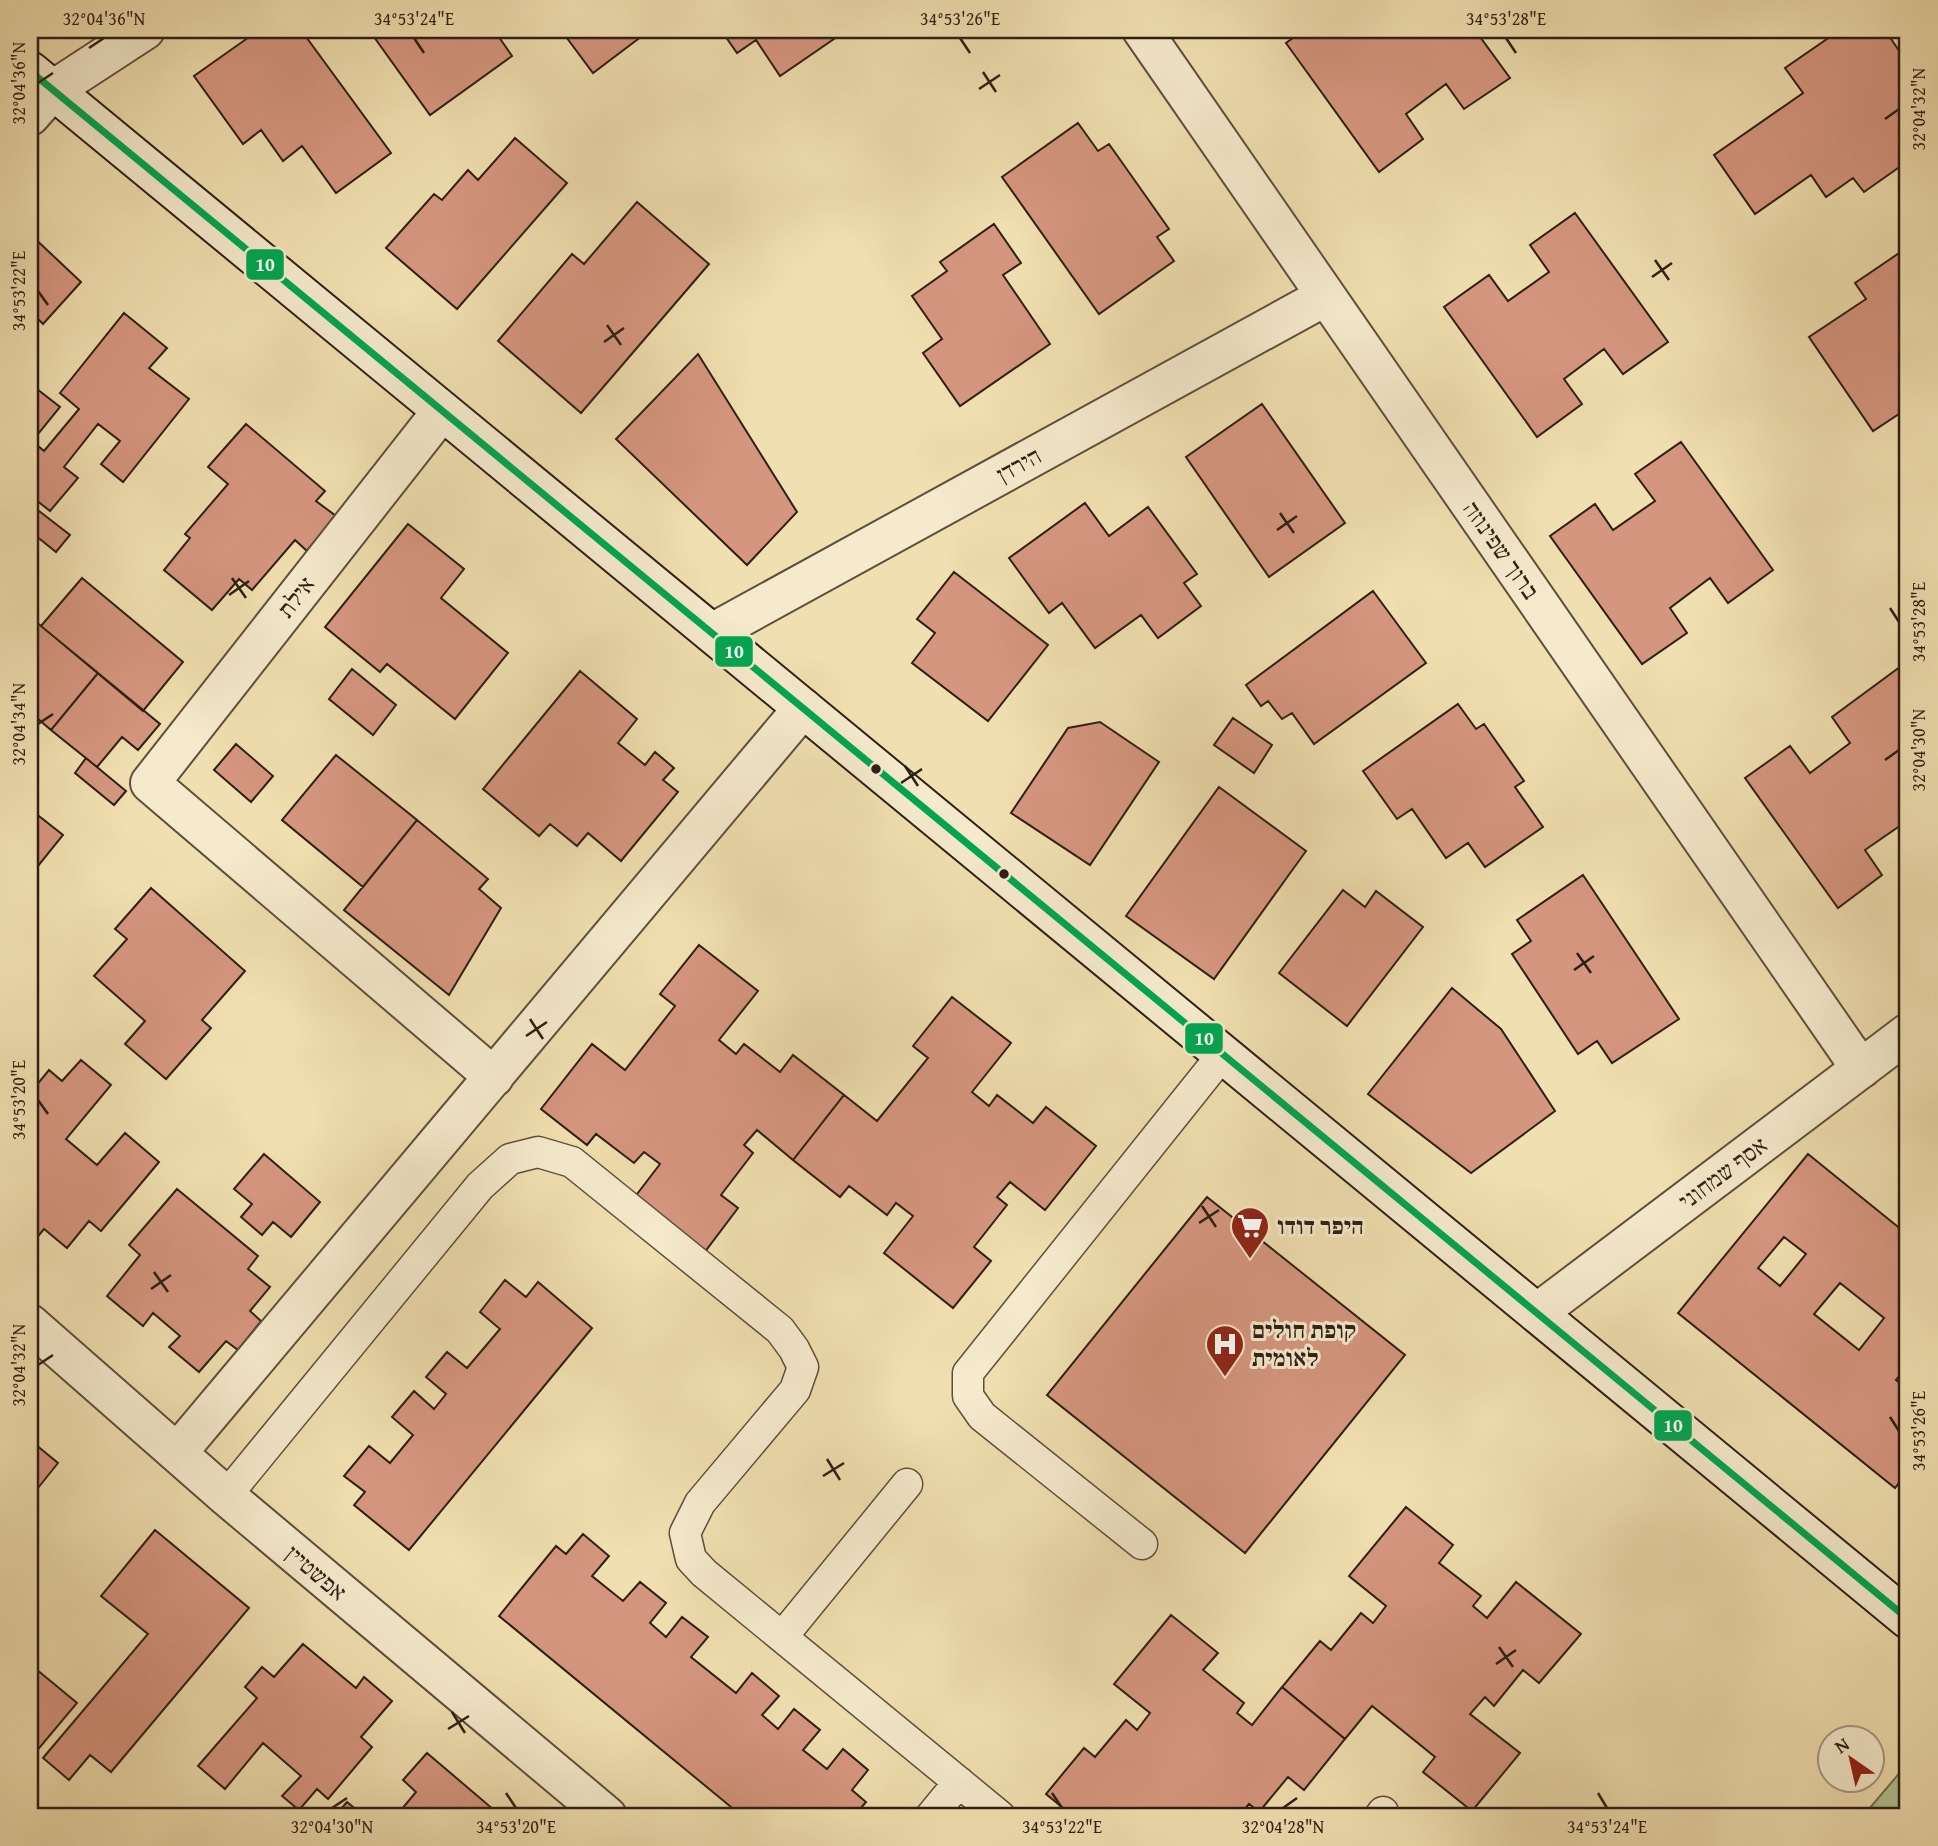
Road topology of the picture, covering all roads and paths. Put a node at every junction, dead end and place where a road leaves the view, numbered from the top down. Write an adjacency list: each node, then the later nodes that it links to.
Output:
1 (145, 30): 3 (street)
2 (1142, 30): 4 (street, ברוך שפינוזה)
3 (37, 92): 5 (street)
4 (1326, 296): 6 (street, הירדן); 10 (street, ברוך שפינוזה)
5 (442, 411): 6 (street); 11 (street, אילת)
6 (712, 633): 7 (street)
7 (803, 708): 9 (street); 11 (street)
8 (1908, 1033): 10 (street, אסף שמחוני)
9 (1223, 1054): 12 (street); 17 (lane)
10 (1861, 1069): 12 (street, אסף שמחוני)
11 (494, 1077): 14 (street)
12 (1537, 1313): 18 (street)
13 (30, 1324): 14 (street, אפשטיין)
14 (177, 1453): 16 (street, אפשטיין)
15 (907, 1484): 19 (lane)
16 (226, 1496): 19 (lane); 21 (street, אפשטיין)
17 (1142, 1544)
18 (1908, 1619)
19 (782, 1637): 20 (lane)
20 (958, 1782): 22 (lane); 23 (lane)
21 (607, 1816)
22 (931, 1816)
23 (1000, 1816)

